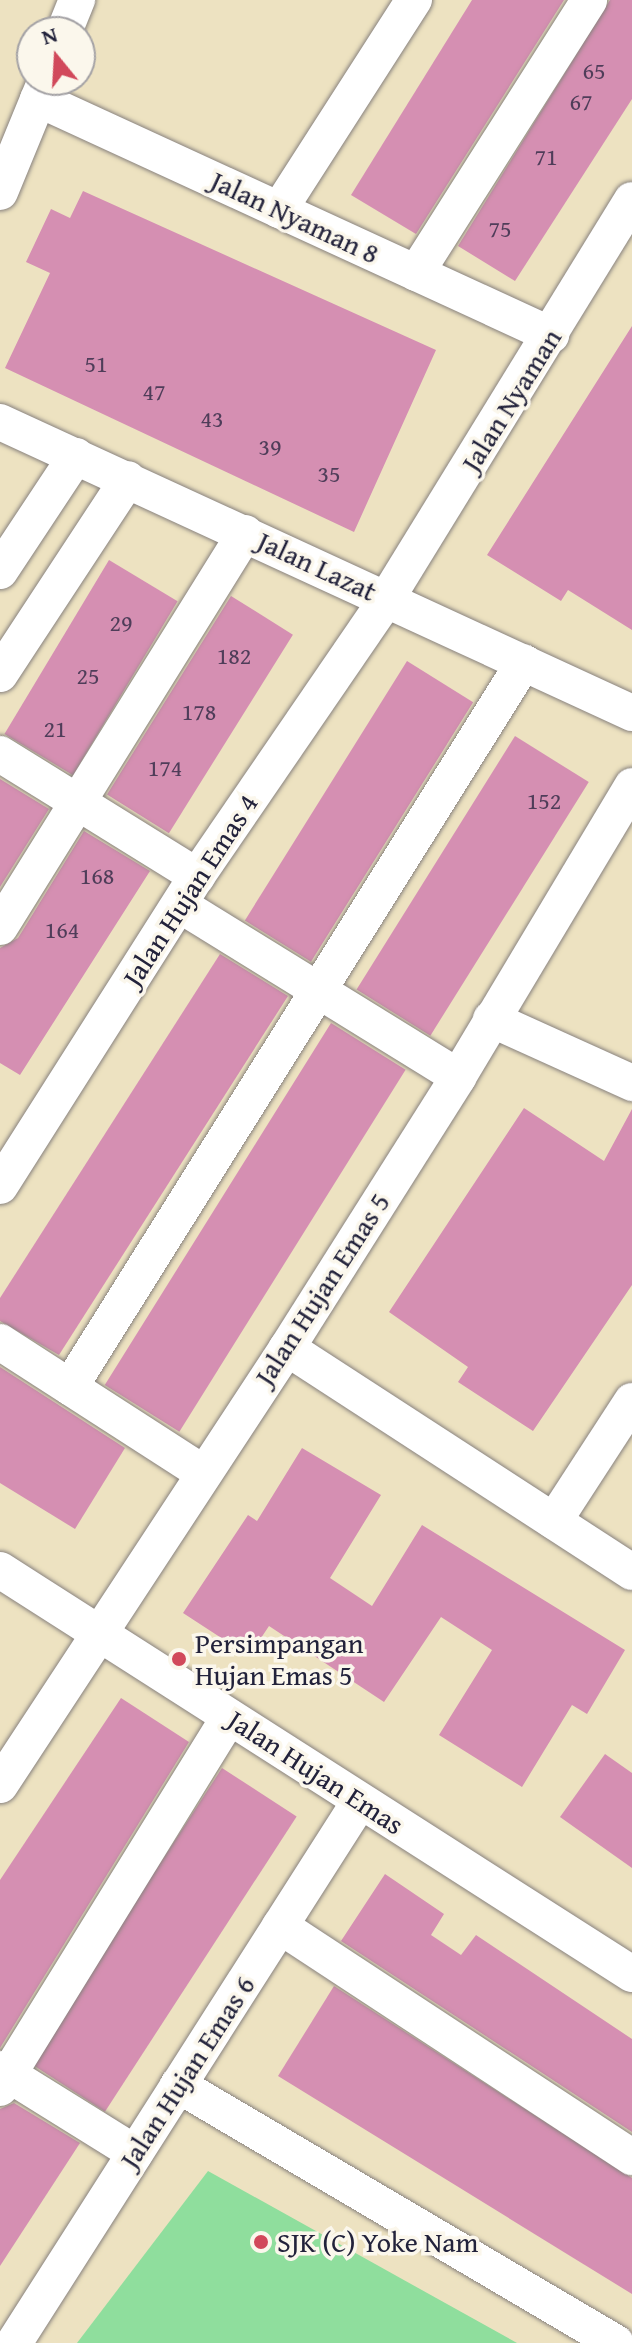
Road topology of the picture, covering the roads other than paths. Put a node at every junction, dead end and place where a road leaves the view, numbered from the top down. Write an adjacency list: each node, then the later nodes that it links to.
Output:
1 (414, 0): 7 (street)
2 (589, 0): 8 (street)
3 (40, 96): 5 (street)
4 (54, 96): 7 (street, Jalan Nyaman 8)
5 (0, 192)
6 (632, 200): 9 (street, Jalan Nyaman)
7 (279, 210): 8 (street, Jalan Nyaman 8)
8 (416, 273): 9 (street, Jalan Nyaman 8)
9 (551, 335): 15 (street, Jalan Nyaman)
10 (0, 422): 11 (street, Jalan Lazat)
11 (76, 456): 12 (street, Jalan Lazat); 14 (street)
12 (128, 479): 13 (street, Jalan Lazat); 17 (street)
13 (245, 533): 15 (street, Jalan Lazat); 21 (street)
14 (0, 571)
15 (387, 598): 16 (street, Jalan Lazat); 22 (street, Jalan Hujan Emas 4)
16 (524, 662): 18 (street, Jalan Lazat); 24 (street)
17 (0, 674)
18 (632, 713)
19 (0, 754): 21 (street)
20 (632, 786): 25 (street, Jalan Hujan Emas 5)
21 (78, 801): 22 (street); 23 (street)
22 (188, 891): 24 (street); 28 (street, Jalan Hujan Emas 4)
23 (0, 927)
24 (318, 991): 26 (street); 31 (street)
25 (491, 1019): 26 (street, Jalan Hujan Emas 5); 27 (street)
26 (458, 1077): 30 (street, Jalan Hujan Emas 5)
27 (632, 1083)
28 (5, 1166)
29 (0, 1342): 31 (street)
30 (287, 1348): 33 (street, Jalan Hujan Emas 5); 34 (street)
31 (70, 1387): 33 (street)
32 (632, 1401): 34 (street)
33 (203, 1473): 37 (street, Jalan Hujan Emas 5)
34 (554, 1521): 36 (street)
35 (0, 1570): 37 (street, Jalan Hujan Emas)
36 (632, 1572)
37 (96, 1632): 38 (street, Jalan Hujan Emas); 39 (street, Jalan Hujan Emas 5)
38 (229, 1717): 40 (street, Jalan Hujan Emas); 43 (street)
39 (0, 1785)
40 (360, 1801): 41 (street, Jalan Hujan Emas 6); 42 (street, Jalan Hujan Emas)
41 (280, 1926): 44 (street, Jalan Hujan Emas 6); 46 (street)
42 (632, 1974)
43 (3, 2077): 45 (street)
44 (178, 2085): 45 (street, Jalan Hujan Emas 6); 48 (street)
45 (135, 2153): 47 (street, Jalan Hujan Emas 6)
46 (632, 2157)
47 (14, 2343)
48 (616, 2343)

